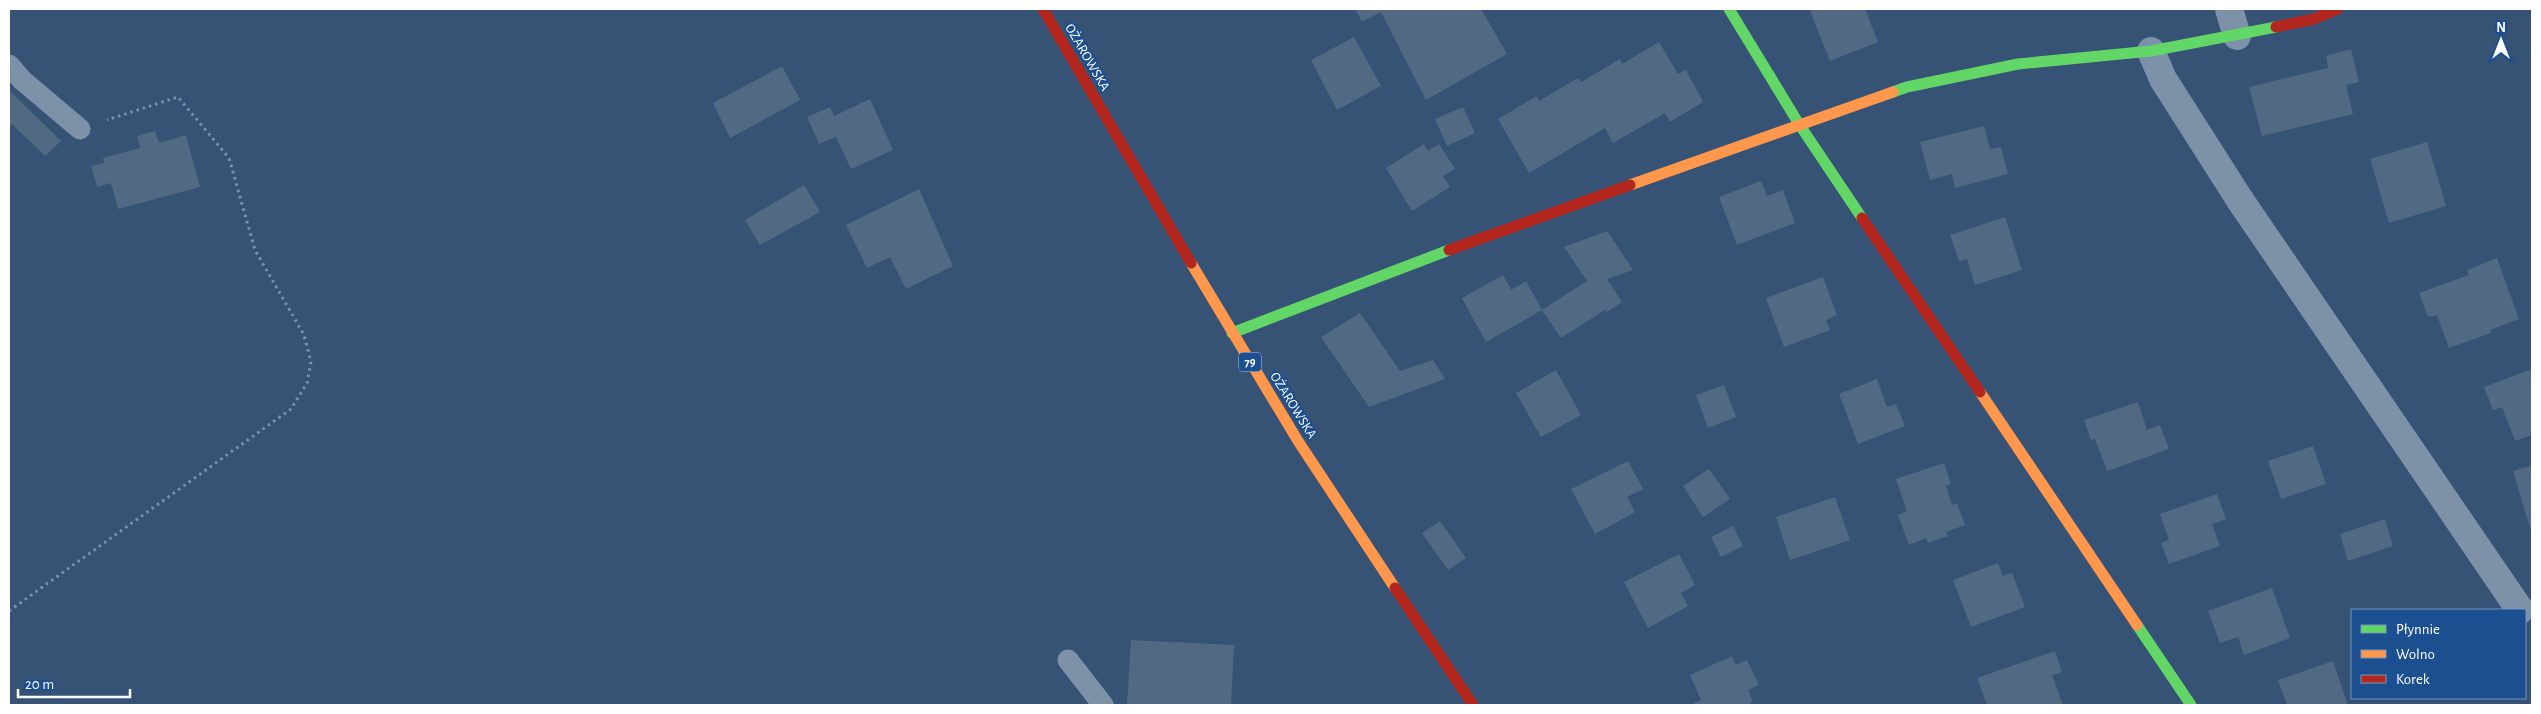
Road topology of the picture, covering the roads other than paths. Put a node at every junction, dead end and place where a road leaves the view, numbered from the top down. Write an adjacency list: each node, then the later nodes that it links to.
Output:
1 (1043, 9): 10 (street, OŻAROWSKA / 79)
2 (1729, 9): 8 (street)
3 (2229, 9): 5 (street)
4 (2338, 9): 5 (street)
5 (2236, 36): 6 (street)
6 (2151, 50): 8 (street); 11 (street)
7 (9, 65): 9 (lane)
8 (1799, 124): 10 (street); 15 (street)
9 (80, 129)
10 (1232, 333): 14 (street, OŻAROWSKA / 79)
11 (2519, 609)
12 (1068, 660): 13 (lane)
13 (1103, 705)
14 (1473, 705)
15 (2191, 705)

